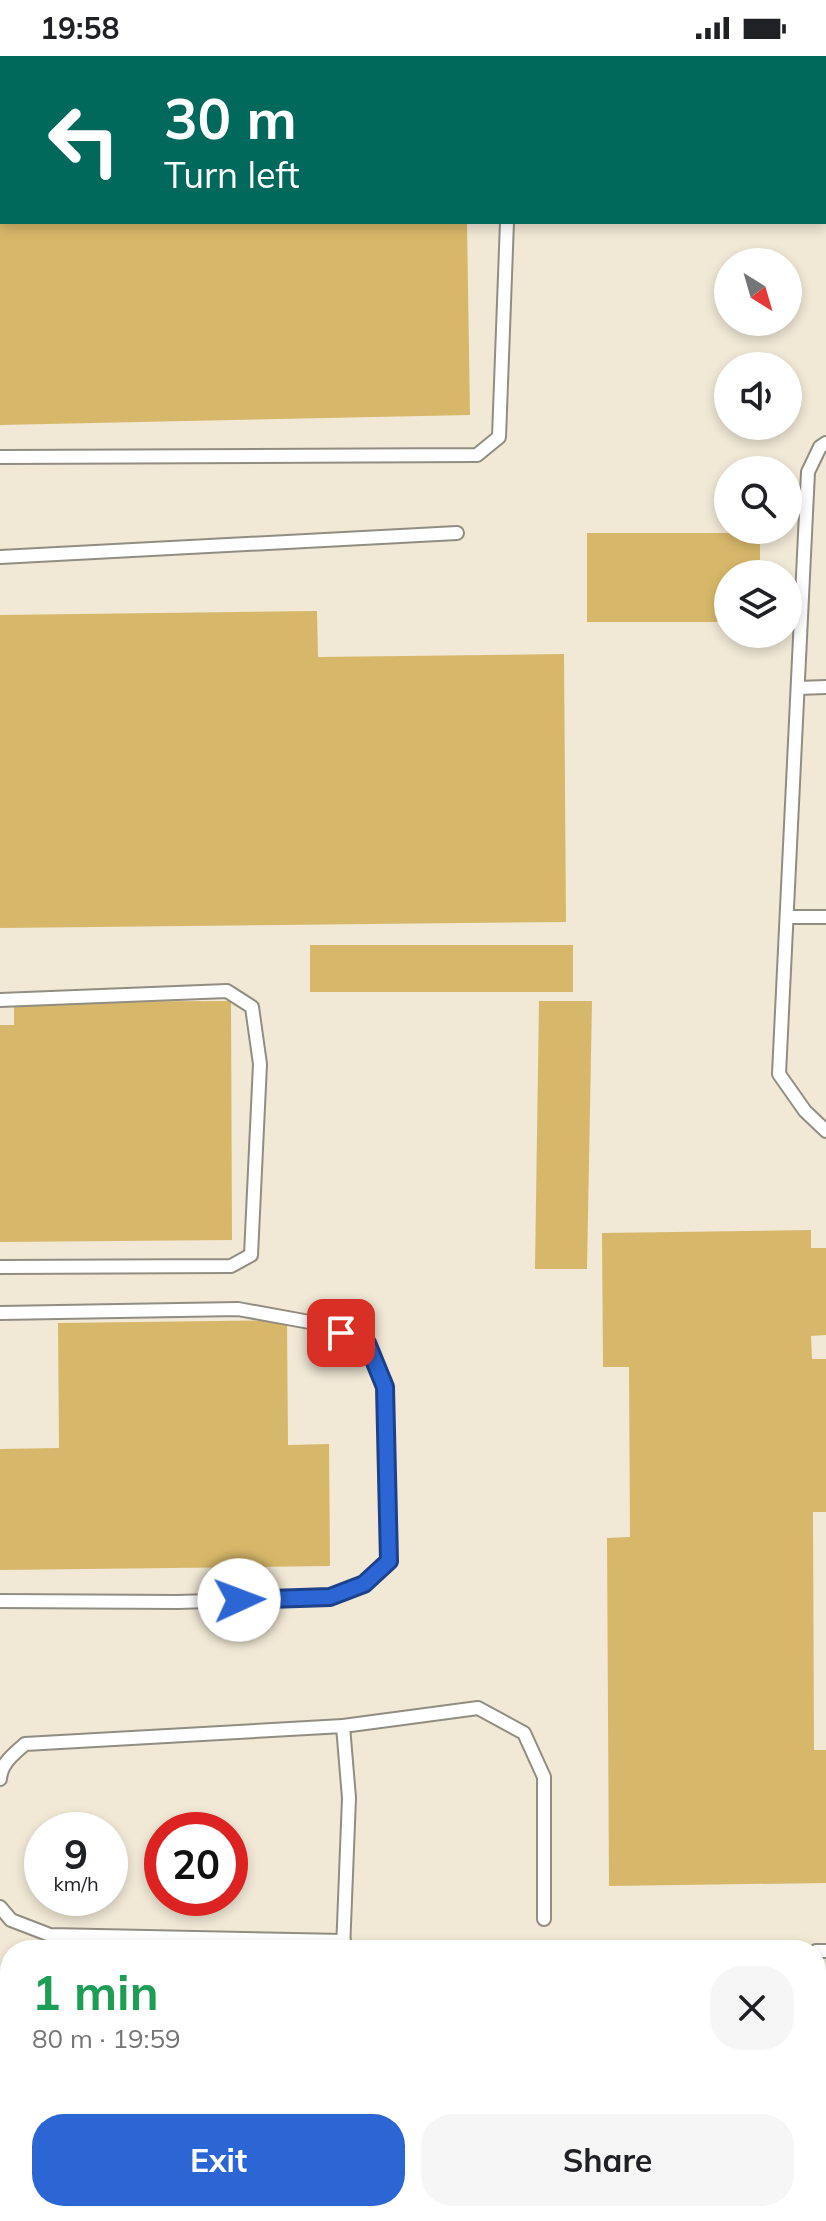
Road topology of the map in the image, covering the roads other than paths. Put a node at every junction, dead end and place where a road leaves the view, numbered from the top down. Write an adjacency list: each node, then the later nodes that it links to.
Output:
1 (507, 224): 3 (lane)
2 (826, 443): 7 (lane)
3 (0, 457)
4 (457, 533): 5 (lane)
5 (0, 557)
6 (826, 687): 7 (lane)
7 (798, 688): 8 (lane)
8 (787, 917): 9 (lane); 11 (lane)
9 (826, 917)
10 (0, 1000): 12 (lane)
11 (826, 1131)
12 (0, 1267)
13 (0, 1313): 14 (lane)
14 (0, 1601)
15 (343, 1726): 16 (lane); 18 (lane); 20 (lane)
16 (0, 1779)
17 (0, 1907): 19 (lane)
18 (544, 1919)
19 (183, 1940)
20 (343, 1940)

